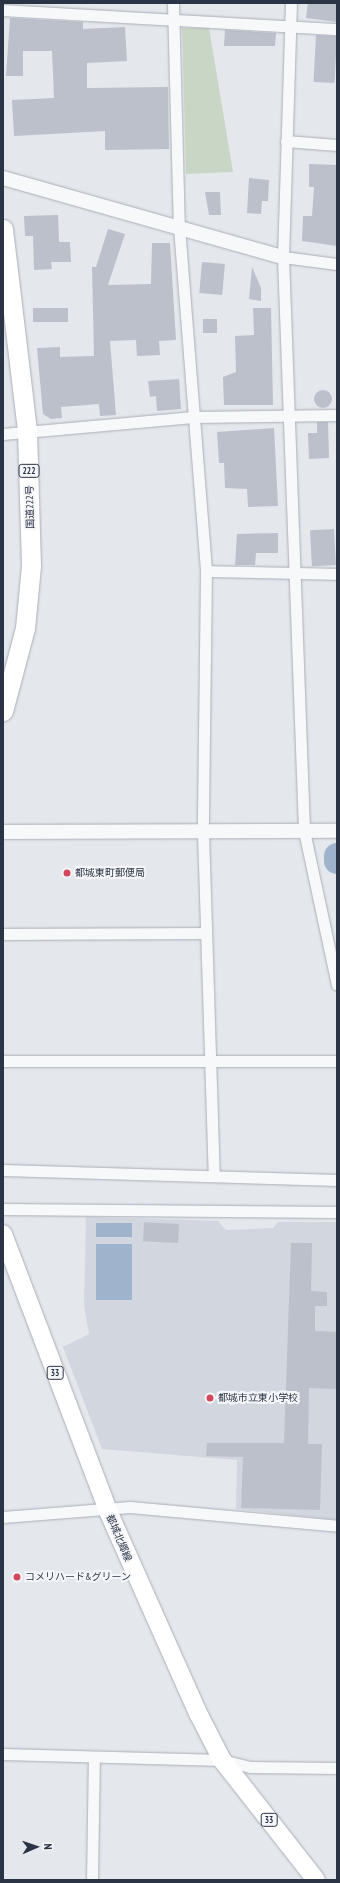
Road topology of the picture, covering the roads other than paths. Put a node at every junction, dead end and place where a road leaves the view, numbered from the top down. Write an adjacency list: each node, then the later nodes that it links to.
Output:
1 (173, 3): 4 (street)
2 (291, 3): 5 (street)
3 (3, 10): 4 (street)
4 (174, 19): 5 (street); 10 (street)
5 (290, 26): 6 (street); 7 (street)
6 (337, 29)
7 (286, 141): 8 (street); 12 (street)
8 (337, 145)
9 (3, 178): 10 (street)
10 (179, 227): 12 (street); 16 (street)
11 (3, 229): 17 (highway, 国道222号 / 222)
12 (283, 257): 13 (street); 14 (street)
13 (337, 264)
14 (288, 414): 15 (street); 16 (street); 20 (street)
15 (337, 415)
16 (193, 417): 17 (street); 19 (street)
17 (27, 431): 18 (street); 22 (highway, 国道222号 / 222)
18 (3, 434)
19 (206, 571): 20 (street); 26 (street)
20 (295, 574): 21 (street); 23 (street)
21 (337, 574)
22 (3, 711)
23 (304, 831): 24 (street); 26 (street); 29 (street)
24 (330, 831)
25 (3, 832): 26 (street)
26 (203, 832): 27 (street)
27 (205, 933): 28 (street); 30 (street)
28 (3, 934)
29 (337, 985)
30 (210, 1060): 31 (street); 32 (street); 34 (street)
31 (3, 1061)
32 (337, 1061)
33 (3, 1170): 34 (street)
34 (214, 1176): 35 (street)
35 (337, 1180)
36 (3, 1209): 37 (street)
37 (337, 1212)
38 (3, 1234): 39 (main road, 都城北郷線 / 33)
39 (108, 1511): 40 (street); 41 (street); 44 (main road, 都城北郷線 / 33)
40 (3, 1517)
41 (337, 1526)
42 (3, 1754): 43 (street)
43 (94, 1759): 44 (street); 46 (street)
44 (222, 1760): 45 (street); 47 (main road, 都城北郷線 / 33)
45 (337, 1768)
46 (92, 1880)
47 (316, 1880)

